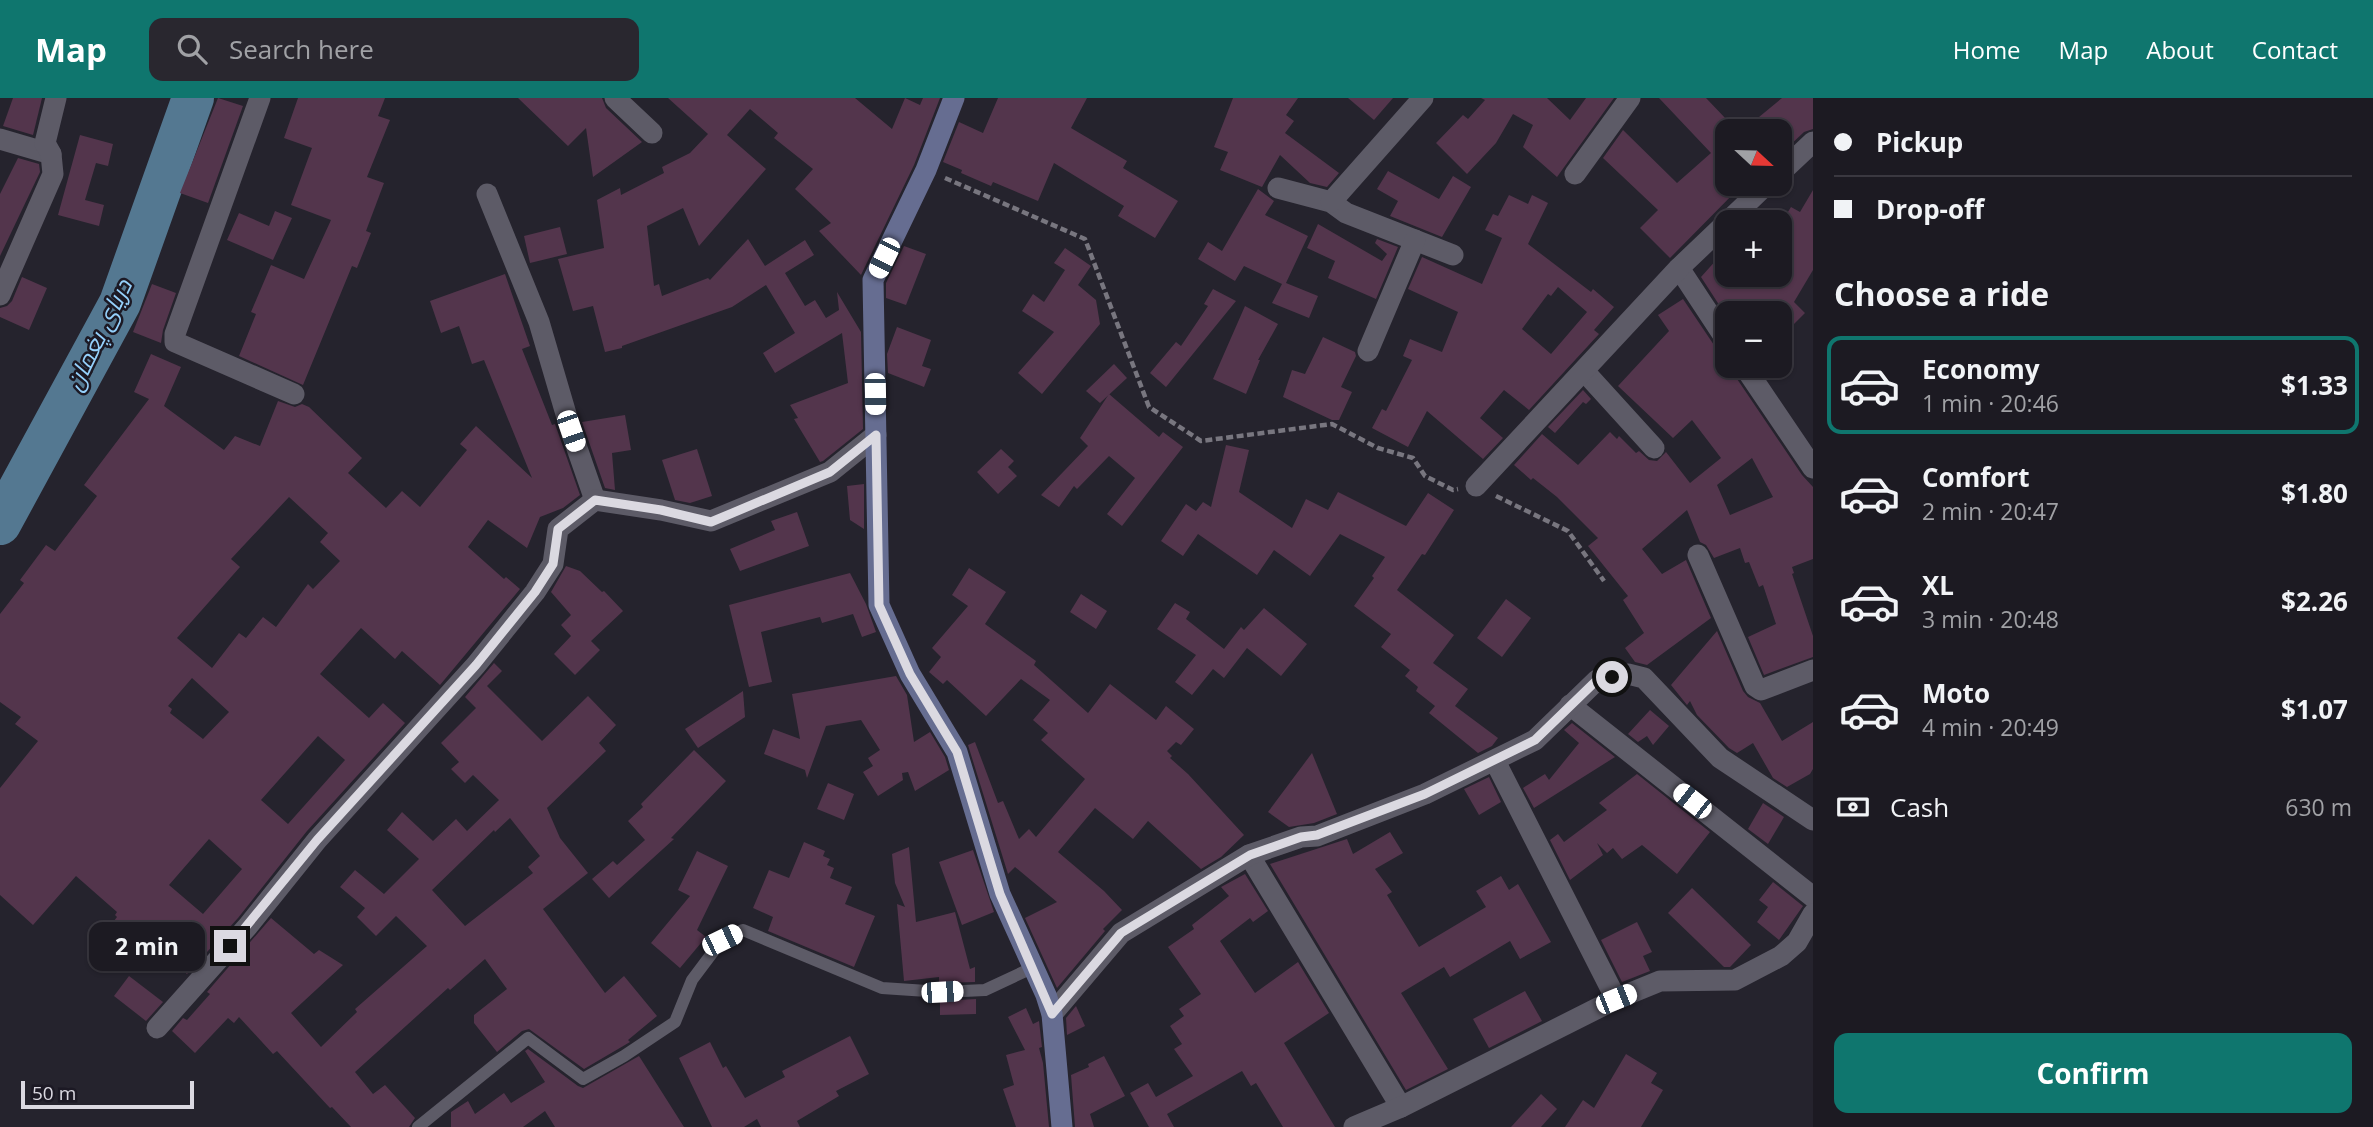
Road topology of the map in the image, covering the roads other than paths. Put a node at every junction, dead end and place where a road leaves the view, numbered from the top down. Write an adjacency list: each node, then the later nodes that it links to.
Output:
1 (55, 98): 10 (street)
2 (260, 98): 25 (street)
3 (615, 98): 7 (street)
4 (954, 98): 26 (street)
5 (1423, 98): 16 (street)
6 (1630, 98): 12 (street)
7 (652, 132)
8 (0, 139): 10 (street)
9 (1813, 142): 11 (street)
10 (51, 155): 20 (street)
11 (1792, 162)
12 (1576, 174)
13 (1278, 188): 16 (street)
14 (487, 194): 30 (street)
15 (1755, 196): 19 (street)
16 (1331, 202): 17 (street)
17 (1415, 240): 18 (street); 22 (street)
18 (1453, 255)
19 (1679, 268): 21 (street); 23 (street)
20 (0, 295)
21 (1715, 323)
22 (1368, 351)
23 (1584, 371): 27 (street); 29 (street)
24 (1752, 378): 28 (street)
25 (294, 394)
26 (876, 435): 30 (street); 39 (street)
27 (1654, 448)
28 (1813, 468)
29 (1476, 486)
30 (595, 500): 42 (street)
31 (1699, 555): 32 (street)
32 (1813, 670)
33 (1570, 705): 34 (street); 35 (street); 37 (street)
34 (1495, 761): 36 (street); 40 (street)
35 (1813, 820)
36 (1250, 855): 41 (street); 43 (street)
37 (1813, 897)
38 (1813, 914): 40 (street)
39 (1032, 968): 41 (street); 44 (lane)
40 (1616, 999): 43 (street)
41 (1052, 1014): 45 (street)
42 (157, 1028)
43 (1401, 1107): 46 (street)
44 (418, 1127)
45 (1062, 1127)
46 (1354, 1127)

